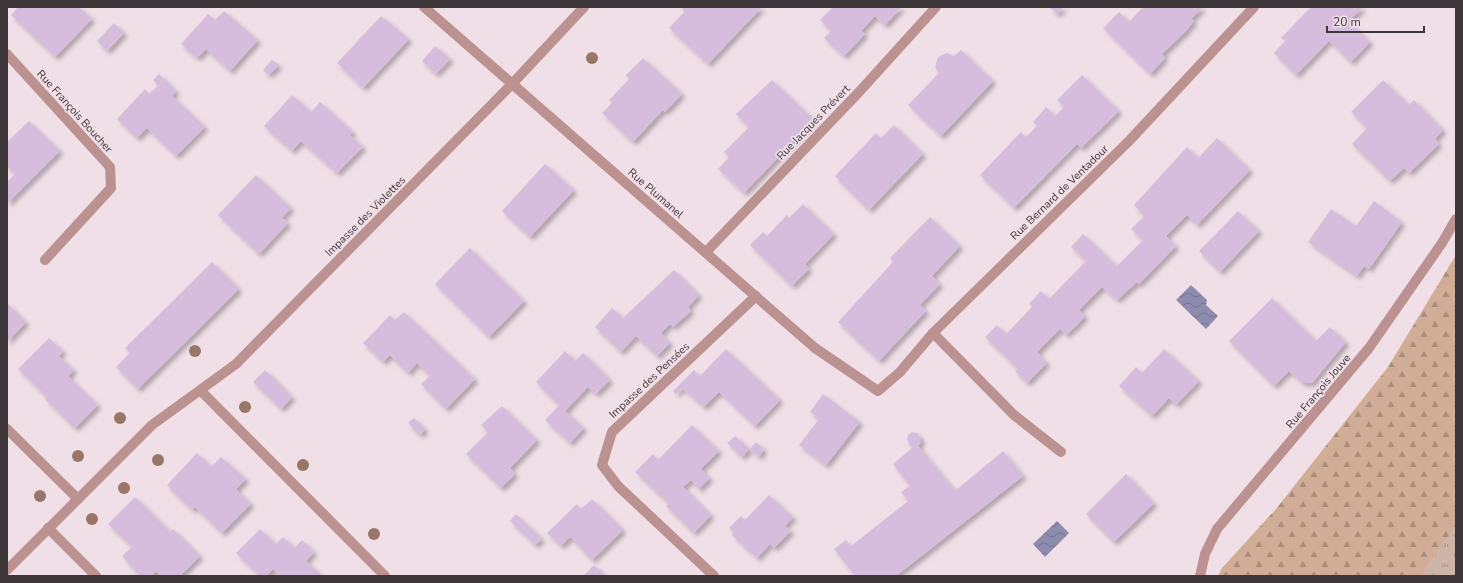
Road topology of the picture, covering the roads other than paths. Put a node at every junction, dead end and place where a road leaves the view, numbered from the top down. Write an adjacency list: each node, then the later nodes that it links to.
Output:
1 (424, 7): 6 (street, Rue Plumanel)
2 (584, 7): 6 (street, Impasse des Violettes)
3 (936, 7): 8 (street, Rue Jacques Prévert)
4 (1254, 7): 11 (street, Rue Bernard de Ventadour)
5 (7, 54): 9 (street, Rue François Boucher)
6 (512, 84): 8 (street, Rue Plumanel); 12 (street, Impasse des Violettes)
7 (1456, 219): 22 (street, Rue François Jouve)
8 (706, 252): 10 (street, Rue Plumanel)
9 (45, 260)
10 (756, 296): 13 (street, Rue Plumanel); 21 (street, Impasse des Pensées)
11 (932, 333): 13 (street, Rue Bernard de Ventadour); 15 (street)
12 (201, 391): 16 (street, Impasse des Violettes); 20 (street)
13 (878, 391)
14 (7, 428): 16 (street)
15 (1061, 452)
16 (78, 499): 17 (street, Impasse des Violettes)
17 (48, 528): 18 (street, Impasse des Violettes); 19 (street)
18 (7, 570)
19 (96, 576)
20 (385, 576)
21 (714, 576)
22 (1200, 576)

